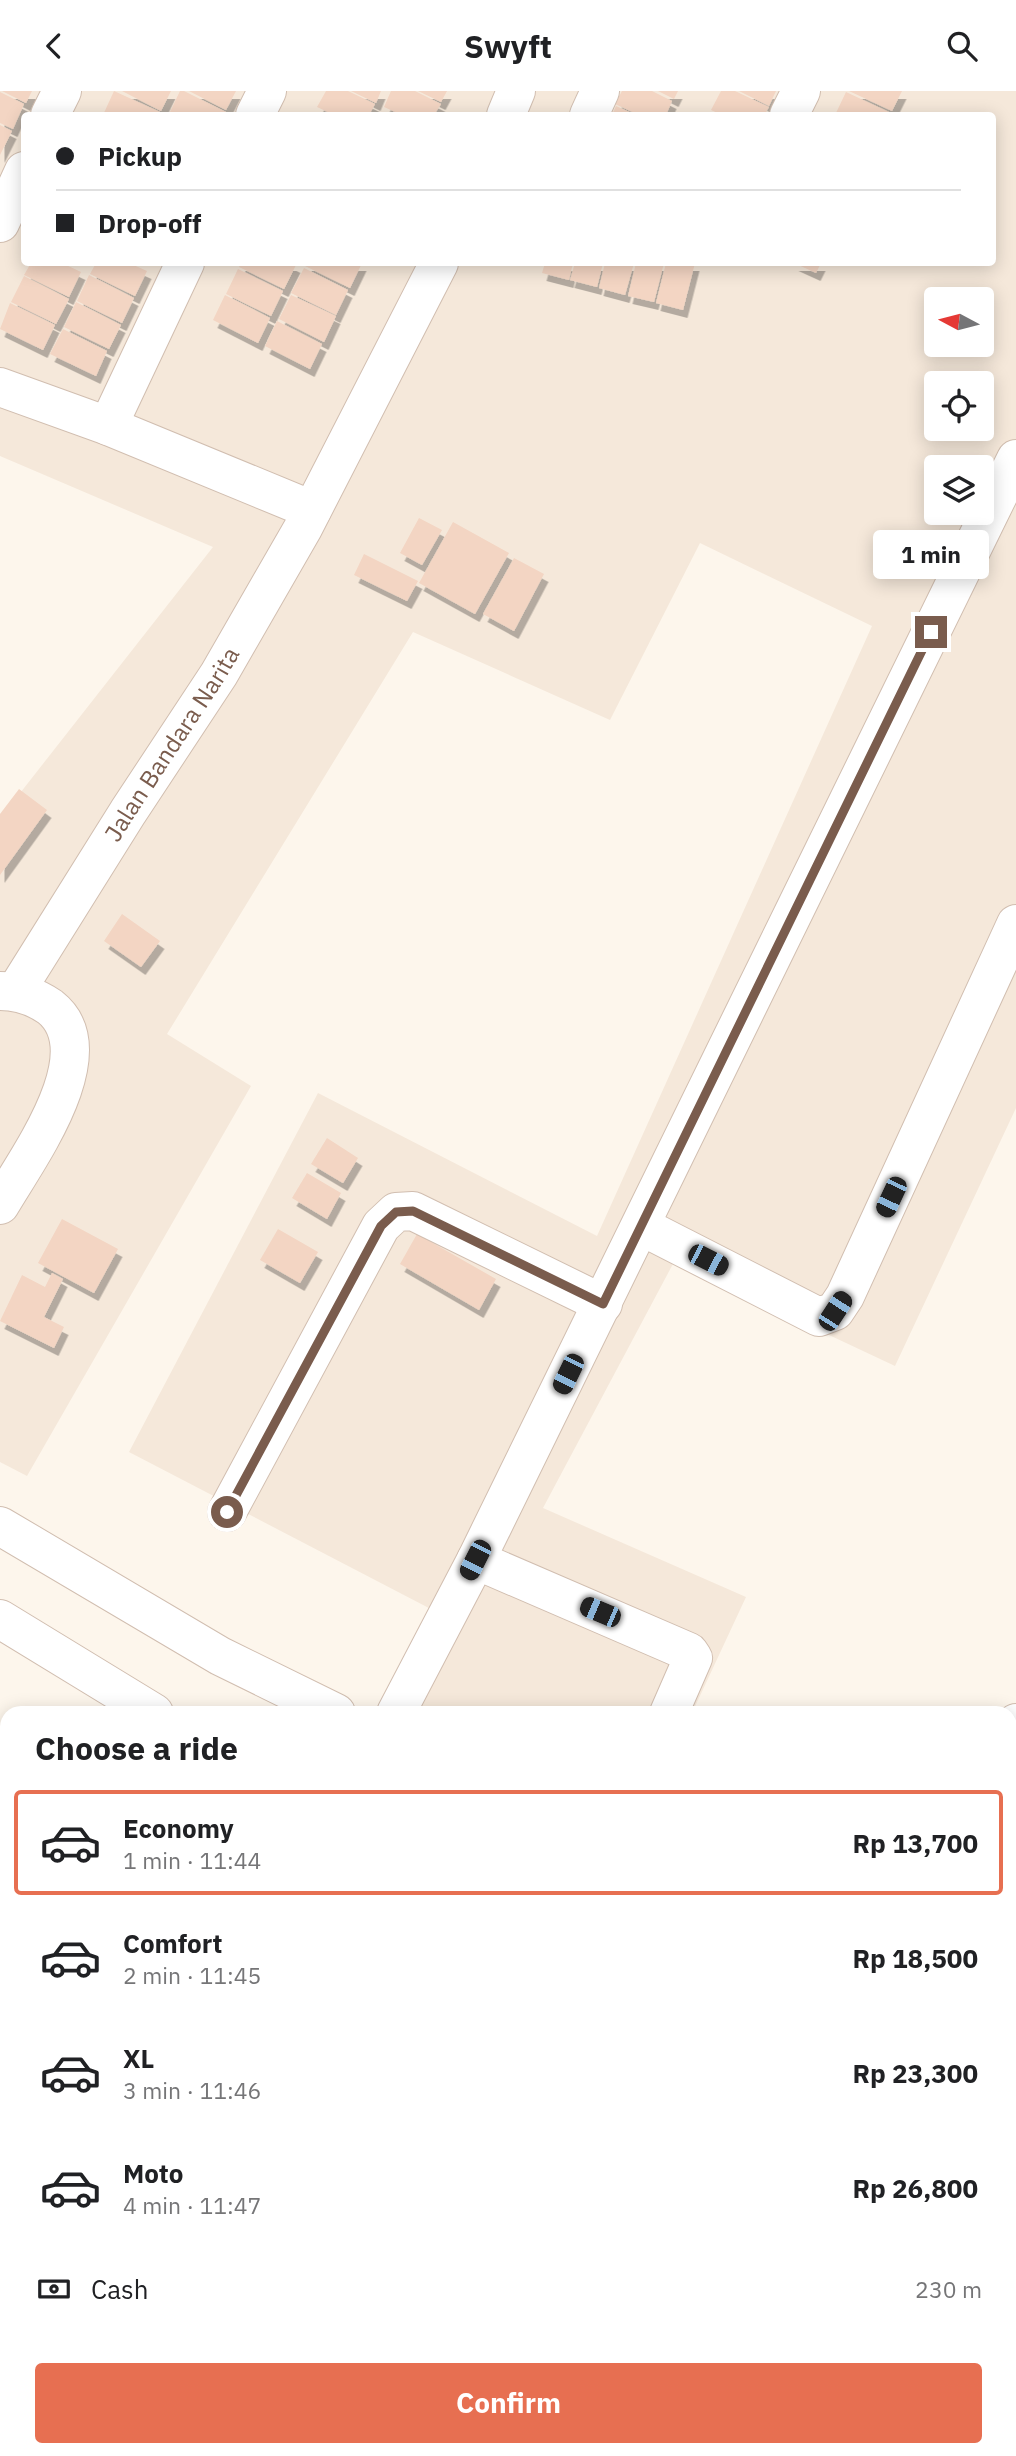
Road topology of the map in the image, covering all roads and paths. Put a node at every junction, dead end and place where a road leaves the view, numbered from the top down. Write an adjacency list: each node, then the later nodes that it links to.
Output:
1 (62, 91): 6 (street)
2 (267, 91): 7 (street)
3 (516, 91): 8 (street)
4 (600, 91): 9 (street)
5 (801, 91): 10 (street)
6 (52, 112)
7 (256, 112)
8 (507, 112)
9 (590, 112)
10 (790, 112)
11 (21, 178): 12 (street)
12 (0, 223)
13 (184, 266): 16 (street)
14 (437, 266): 18 (street, Jalan Bandara Narita)
15 (0, 387): 16 (street)
16 (108, 426): 18 (street)
17 (1016, 459): 22 (street)
18 (308, 519): 20 (street, Jalan Bandara Narita)
19 (1016, 924): 22 (street)
20 (8, 991): 21 (street, Jalan Bandara Narita)
21 (0, 1205)
22 (641, 1226): 23 (street)
23 (603, 1304): 24 (street); 26 (street)
24 (227, 1512)
25 (0, 1527): 29 (street)
26 (475, 1560): 30 (street); 31 (street)
27 (0, 1619): 28 (street)
28 (143, 1706)
29 (322, 1706)
30 (400, 1706)
31 (672, 1706)

